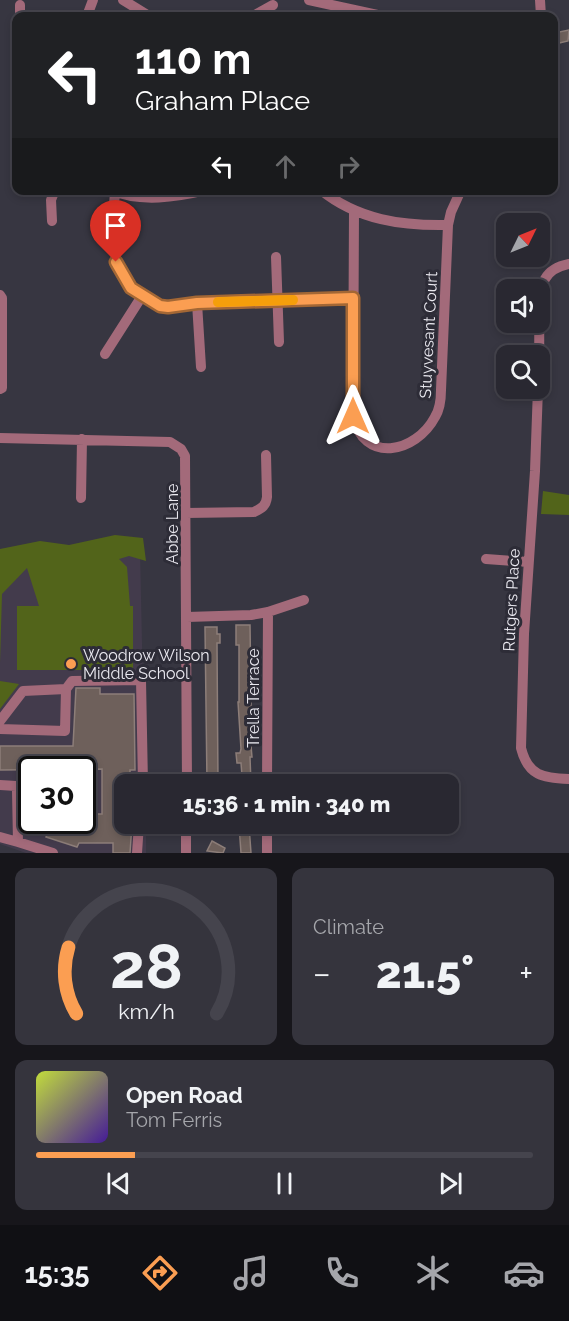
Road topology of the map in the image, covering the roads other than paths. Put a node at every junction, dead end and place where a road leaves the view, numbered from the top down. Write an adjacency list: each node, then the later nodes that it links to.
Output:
1 (123, 0): 3 (street)
2 (309, 0): 4 (street)
3 (142, 12)
4 (364, 12)
5 (53, 195): 12 (street)
6 (113, 195): 17 (street)
7 (134, 195): 8 (street)
8 (177, 195)
9 (329, 195): 11 (street)
10 (459, 195): 13 (street, Stuyvesant Court)
11 (354, 211): 13 (street); 18 (street, Stuyvesant Court)
12 (52, 220)
13 (448, 225): 18 (street, Stuyvesant Court)
14 (276, 257): 19 (street)
15 (569, 264): 23 (street)
16 (0, 295): 21 (street)
17 (142, 296): 20 (street); 24 (street)
18 (353, 298): 19 (street)
19 (278, 300): 20 (street); 22 (street)
20 (197, 303): 25 (street)
21 (1, 340): 26 (street)
22 (279, 342)
23 (539, 345)
24 (105, 354)
25 (201, 367)
26 (0, 389)
27 (538, 399): 34 (street, Rutgers Place)
28 (0, 438): 29 (street, Abbe Lane)
29 (82, 439): 31 (street); 32 (street, Abbe Lane)
30 (266, 454): 32 (street)
31 (81, 498)
32 (186, 513): 37 (street, Abbe Lane)
33 (486, 559): 34 (street)
34 (528, 562): 44 (street, Rutgers Place)
35 (304, 600): 36 (street)
36 (268, 612): 37 (street); 43 (street, Trella Terrace)
37 (187, 617): 42 (street, Abbe Lane)
38 (66, 689): 39 (street); 40 (street); 41 (street)
39 (0, 721)
40 (0, 729)
41 (143, 774)
42 (187, 774)
43 (267, 774)
44 (569, 779)
45 (0, 785): 50 (street)
46 (138, 834): 52 (street)
47 (186, 834): 53 (street)
48 (267, 834): 54 (street)
49 (0, 837): 50 (street)
50 (18, 842): 51 (street)
51 (53, 853)
52 (137, 853)
53 (186, 853)
54 (267, 853)

